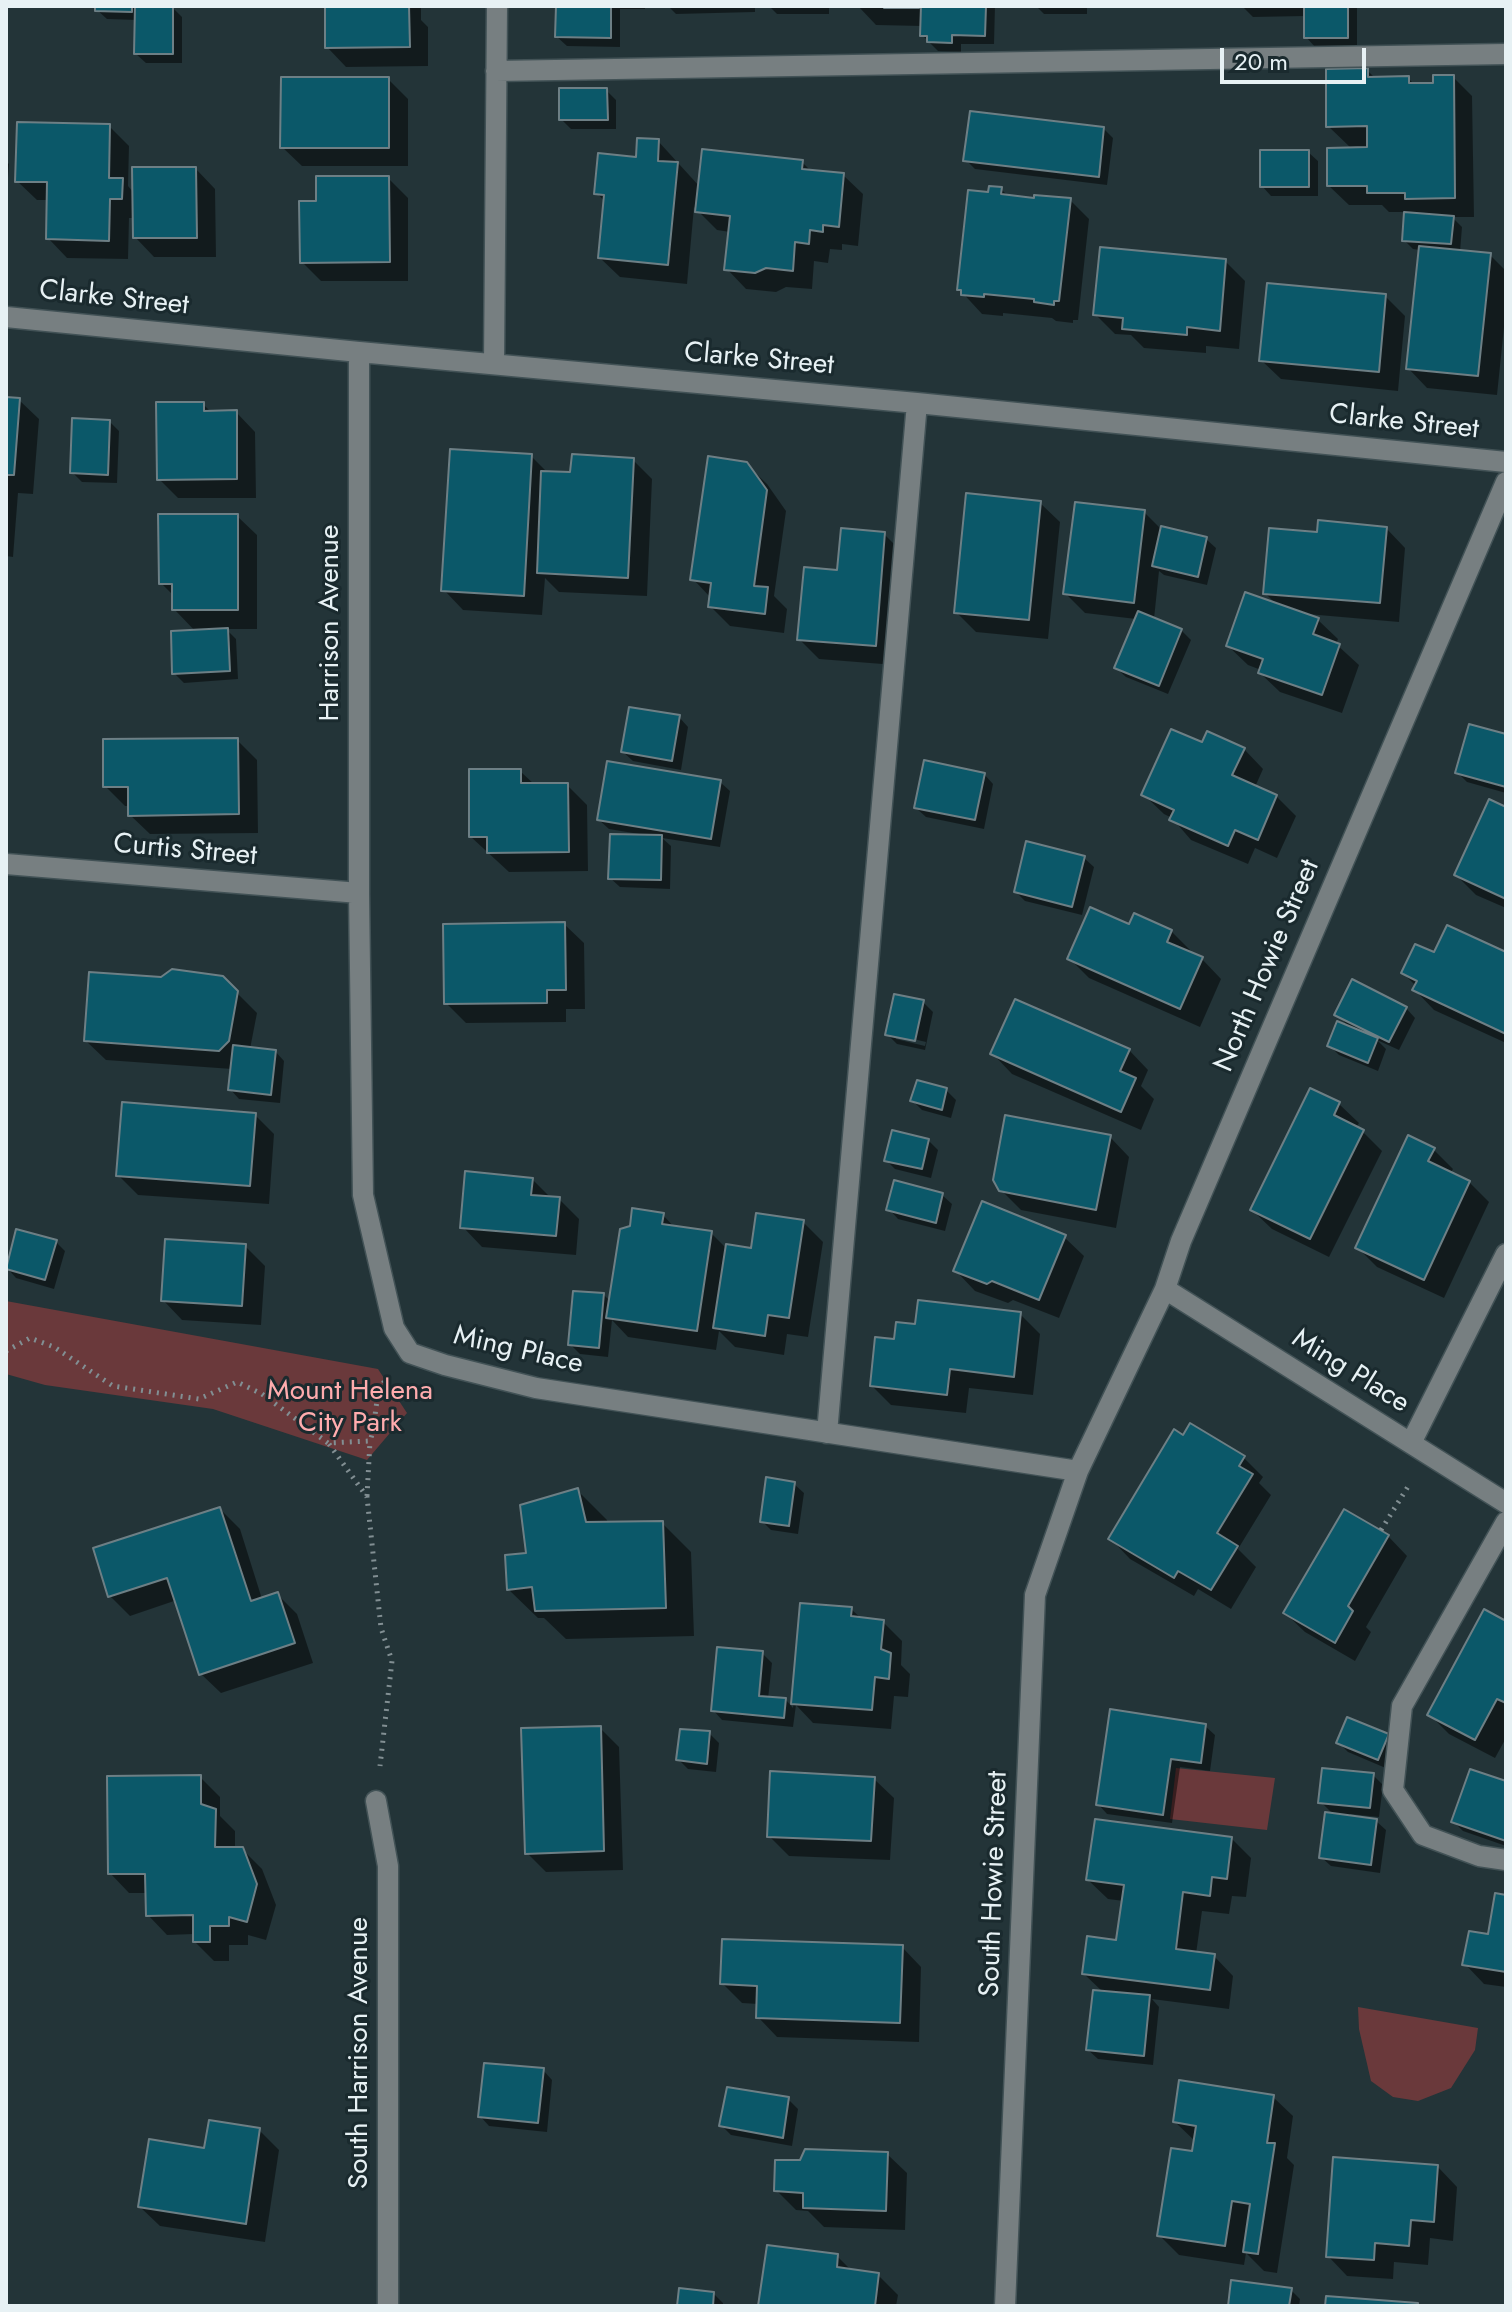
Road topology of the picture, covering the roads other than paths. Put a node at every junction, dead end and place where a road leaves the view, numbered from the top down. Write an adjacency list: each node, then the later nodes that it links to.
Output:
1 (497, 6): 3 (street)
2 (1506, 54): 3 (street)
3 (496, 71): 6 (street)
4 (6, 317): 5 (street, Clarke Street)
5 (359, 352): 6 (street, Clarke Street); 11 (street, Harrison Avenue)
6 (494, 363): 7 (street, Clarke Street)
7 (917, 403): 8 (street, Clarke Street); 14 (street)
8 (1506, 462)
9 (1506, 482): 13 (street, North Howie Street)
10 (6, 864): 11 (street, Curtis Street)
11 (359, 893): 14 (street, Ming Place)
12 (1506, 1254): 15 (street)
13 (1165, 1289): 15 (street, Ming Place); 16 (street, North Howie Street)
14 (827, 1433): 16 (street, Ming Place)
15 (1411, 1443): 17 (street, Ming Place)
16 (1078, 1471): 22 (street, South Howie Street)
17 (1506, 1503)
18 (1506, 1522): 20 (street)
19 (376, 1801): 21 (street, South Harrison Avenue)
20 (1506, 1860)
21 (388, 2306)
22 (1005, 2306)

